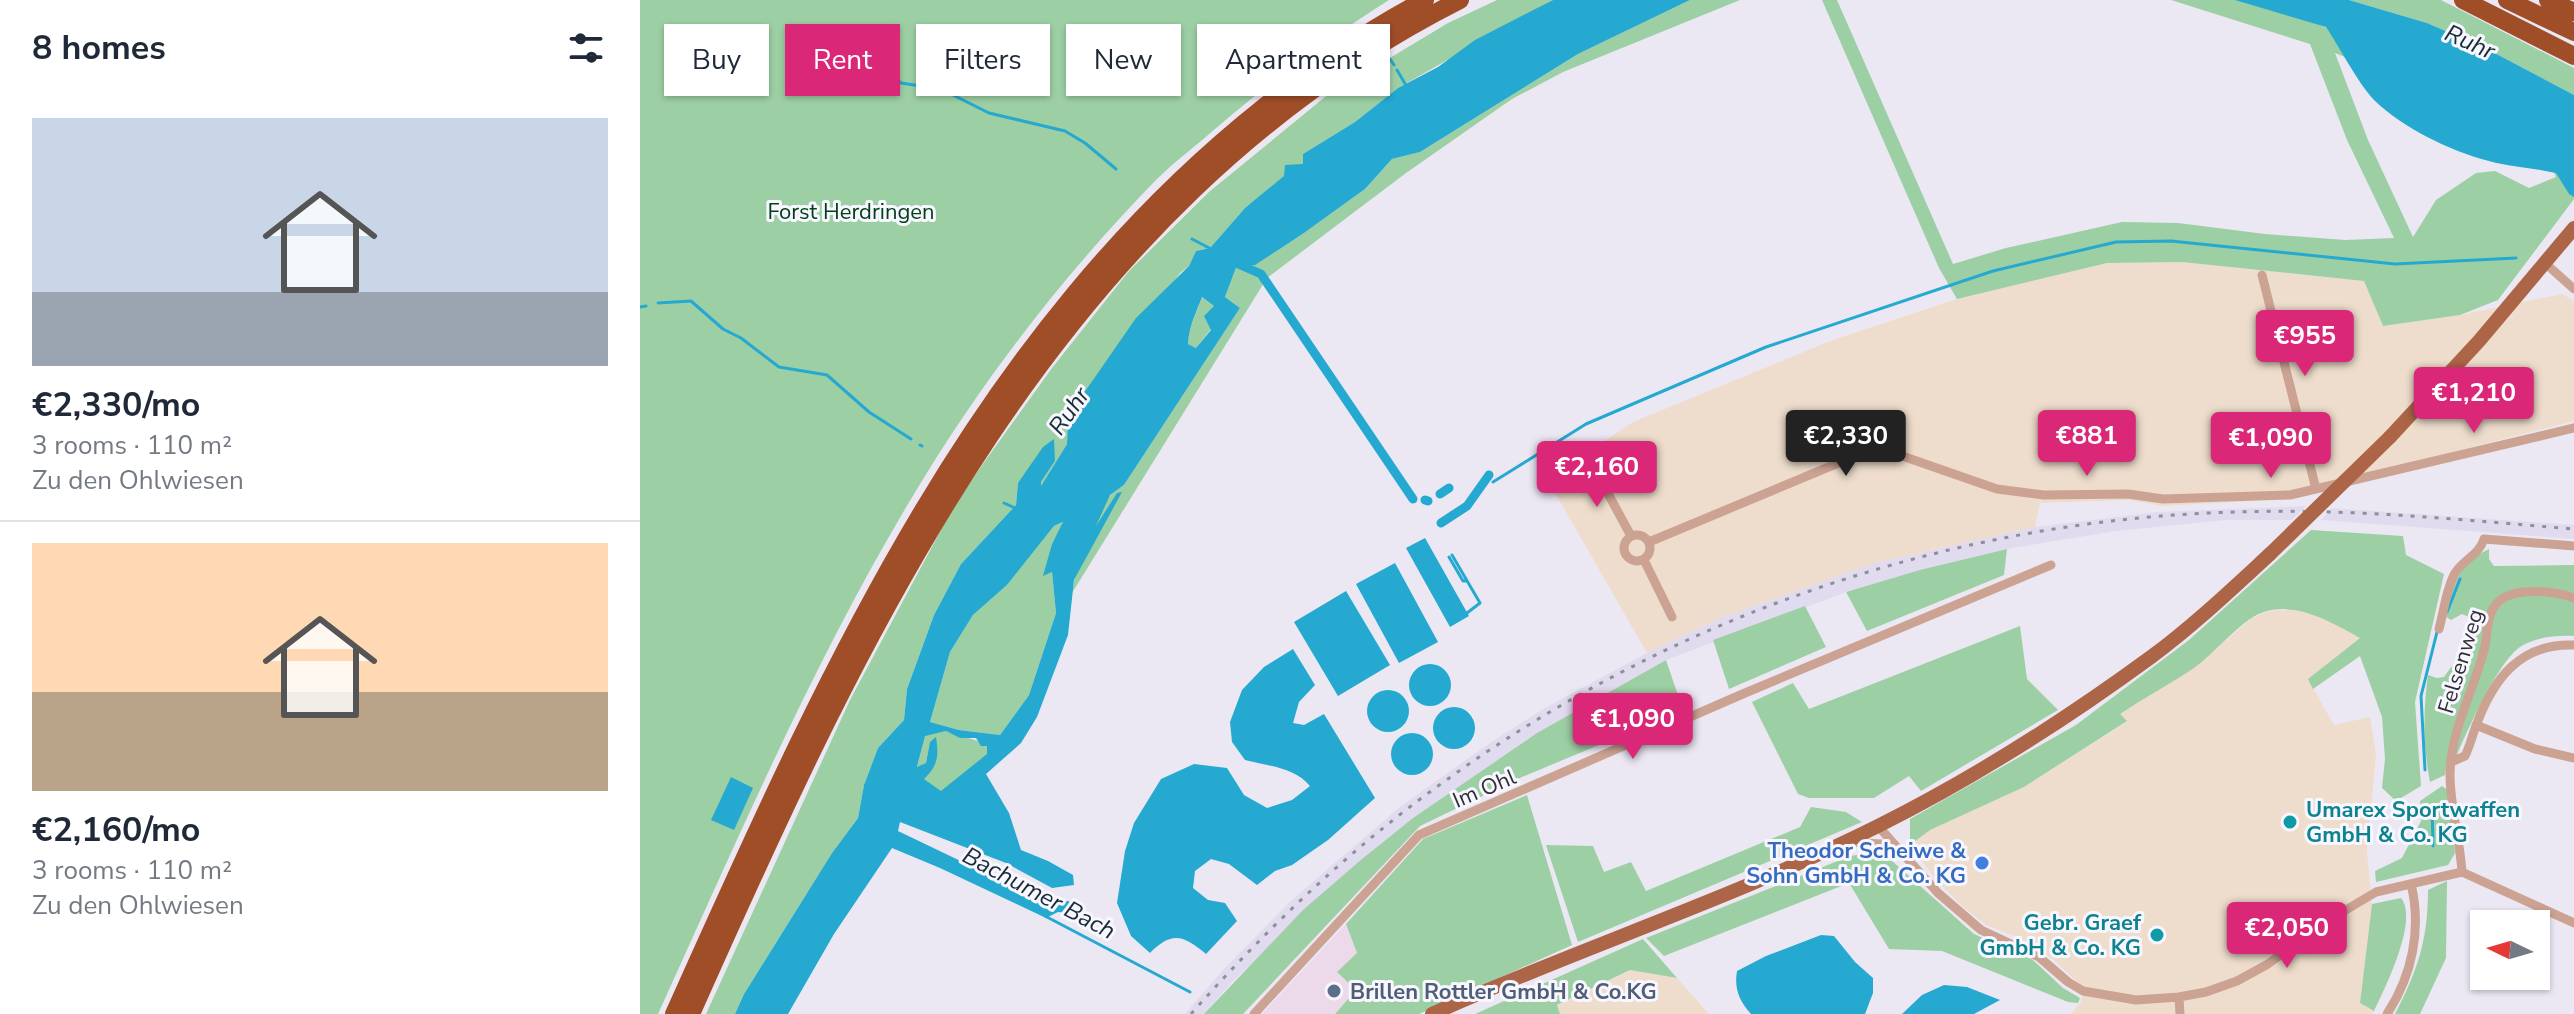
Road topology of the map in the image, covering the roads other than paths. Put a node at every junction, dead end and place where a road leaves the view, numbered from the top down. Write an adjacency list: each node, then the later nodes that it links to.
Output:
1 (1425, 0): 35 (highway)
2 (1460, 0): 36 (highway)
3 (2463, 0): 8 (highway)
4 (2507, 0): 7 (highway)
5 (2548, 0): 6 (highway)
6 (2574, 12)
7 (2574, 32)
8 (2574, 56)
9 (2574, 228): 10 (main road)
10 (2545, 263): 12 (street); 28 (main road, bridge)
11 (2262, 275): 15 (street)
12 (2570, 285)
13 (2574, 428): 15 (street)
14 (1571, 466): 16 (street)
15 (2316, 489): 17 (street)
16 (1631, 536): 17 (street); 19 (street)
17 (1649, 542): 19 (street)
18 (2574, 546): 23 (street)
19 (1644, 560): 22 (street)
20 (2051, 565): 37 (street, Im Ohl)
21 (2574, 598): 27 (street, Felsenweg)
22 (1672, 617)
23 (2439, 629)
24 (2574, 645): 25 (street)
25 (2476, 725): 26 (street); 27 (street)
26 (2574, 758)
27 (2451, 762): 31 (street)
28 (1878, 826): 29 (main road); 30 (street)
29 (1843, 842): 30 (street); 38 (main road)
30 (1899, 850): 34 (street)
31 (2462, 872): 32 (street); 33 (street)
32 (2411, 884): 34 (street); 40 (street)
33 (2574, 923)
34 (2179, 997): 39 (street)
35 (674, 1014)
36 (691, 1014)
37 (1254, 1014)
38 (1432, 1014)
39 (2180, 1014)
40 (2387, 1014)

